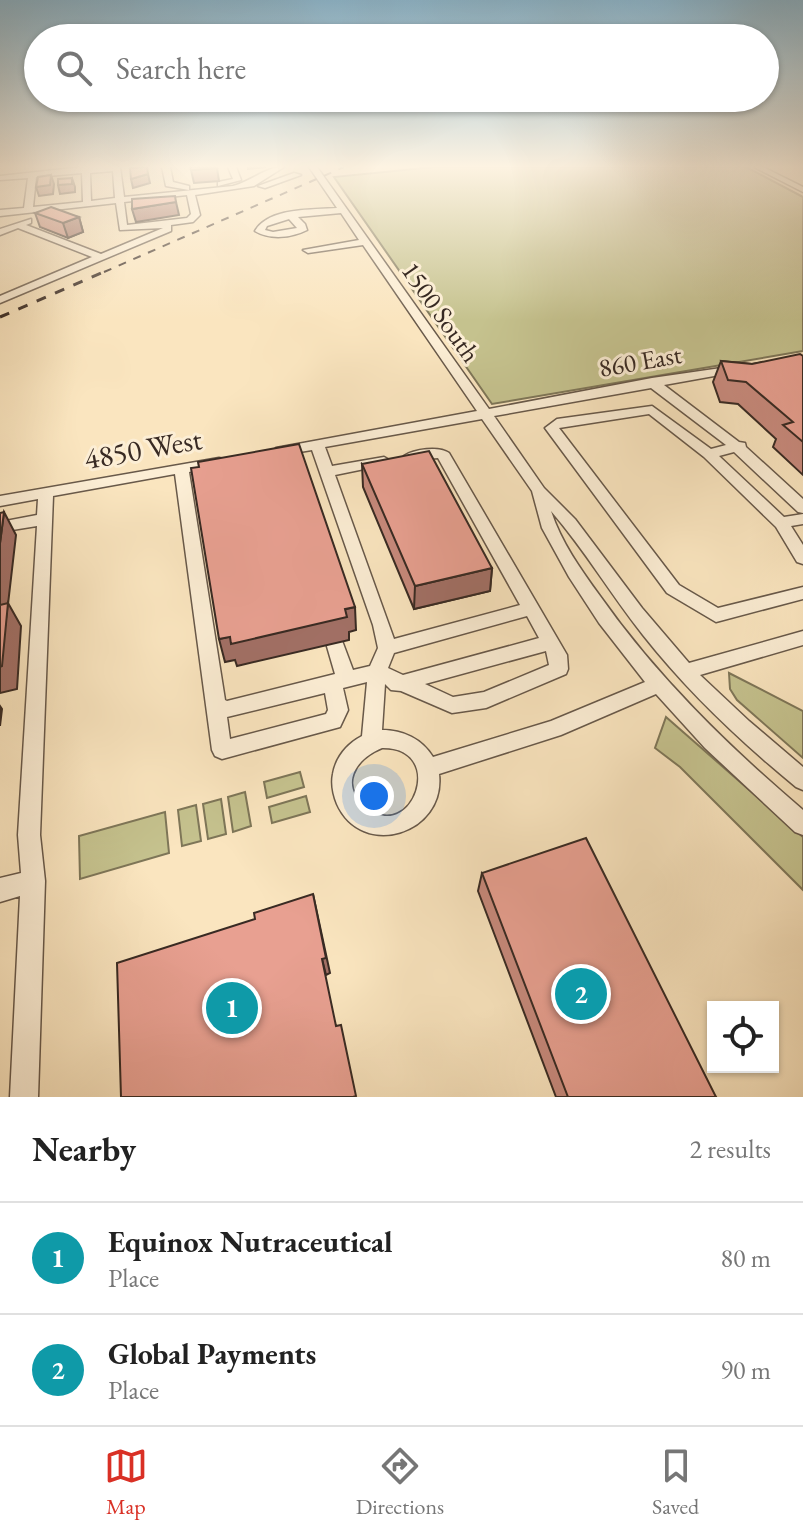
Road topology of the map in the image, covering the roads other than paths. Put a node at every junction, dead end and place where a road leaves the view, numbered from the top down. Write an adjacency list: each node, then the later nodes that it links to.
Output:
1 (37, 218): 5 (street)
2 (122, 218): 6 (street)
3 (190, 218): 6 (street)
4 (350, 218): 8 (street, 1500 South)
5 (18, 225): 7 (street); 10 (street)
6 (167, 225): 10 (street)
7 (0, 232)
8 (366, 242): 9 (street); 14 (street, 1500 South)
9 (308, 250)
10 (100, 257): 11 (street)
11 (0, 300)
12 (758, 364): 13 (street, 860 East)
13 (652, 382): 14 (street, 860 East); 16 (street)
14 (485, 414): 15 (street); 22 (street, 1500 South)
15 (317, 444): 17 (street); 21 (street)
16 (740, 446): 18 (street); 25 (street)
17 (272, 452)
18 (709, 454): 28 (street); 33 (street)
19 (241, 458): 20 (street, 4850 West)
20 (181, 469): 23 (street, 4850 West); 44 (street)
21 (327, 472): 30 (street); 34 (street)
22 (539, 491): 40 (street); 43 (street)
23 (46, 493): 24 (street, 4850 West); 26 (street)
24 (0, 501)
25 (803, 508)
26 (45, 519): 29 (street); 49 (street)
27 (803, 519): 28 (street)
28 (781, 523): 32 (street)
29 (0, 527)
30 (354, 548): 31 (street); 38 (street)
31 (334, 552)
32 (803, 558)
33 (803, 593)
34 (532, 608): 36 (street); 38 (street)
35 (803, 638): 40 (street)
36 (551, 642): 42 (street); 42 (street)
37 (335, 643): 41 (street)
38 (387, 648): 39 (street)
39 (377, 672): 41 (street); 42 (street); 45 (street)
40 (685, 672): 47 (street)
41 (339, 681): 44 (street); 44 (street)
42 (398, 684)
43 (658, 685): 46 (street); 48 (street)
44 (216, 708)
45 (371, 743): 46 (street); 46 (street)
46 (429, 768)
47 (803, 780)
48 (803, 824)
49 (33, 881): 50 (street); 51 (street)
50 (0, 890)
51 (24, 1097)

